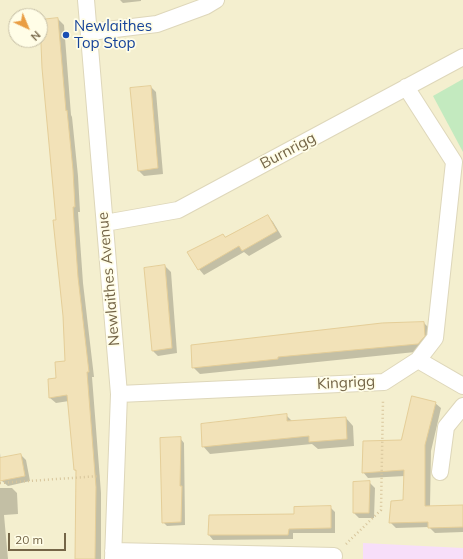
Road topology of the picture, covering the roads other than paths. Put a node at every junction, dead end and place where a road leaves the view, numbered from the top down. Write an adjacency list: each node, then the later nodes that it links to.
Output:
1 (86, 0): 3 (street, Newlaithes Avenue)
2 (216, 0): 3 (street)
3 (90, 32): 6 (street, Newlaithes Avenue)
4 (463, 57): 5 (street, Burnrigg)
5 (406, 87): 6 (street, Burnrigg); 7 (street, Kingrigg)
6 (105, 223): 9 (street, Newlaithes Avenue)
7 (418, 360): 8 (street); 9 (street, Kingrigg)
8 (463, 386)
9 (119, 394): 12 (street, Newlaithes Avenue)
10 (463, 406): 11 (street)
11 (440, 472)
12 (113, 555): 13 (street)
13 (334, 556)

